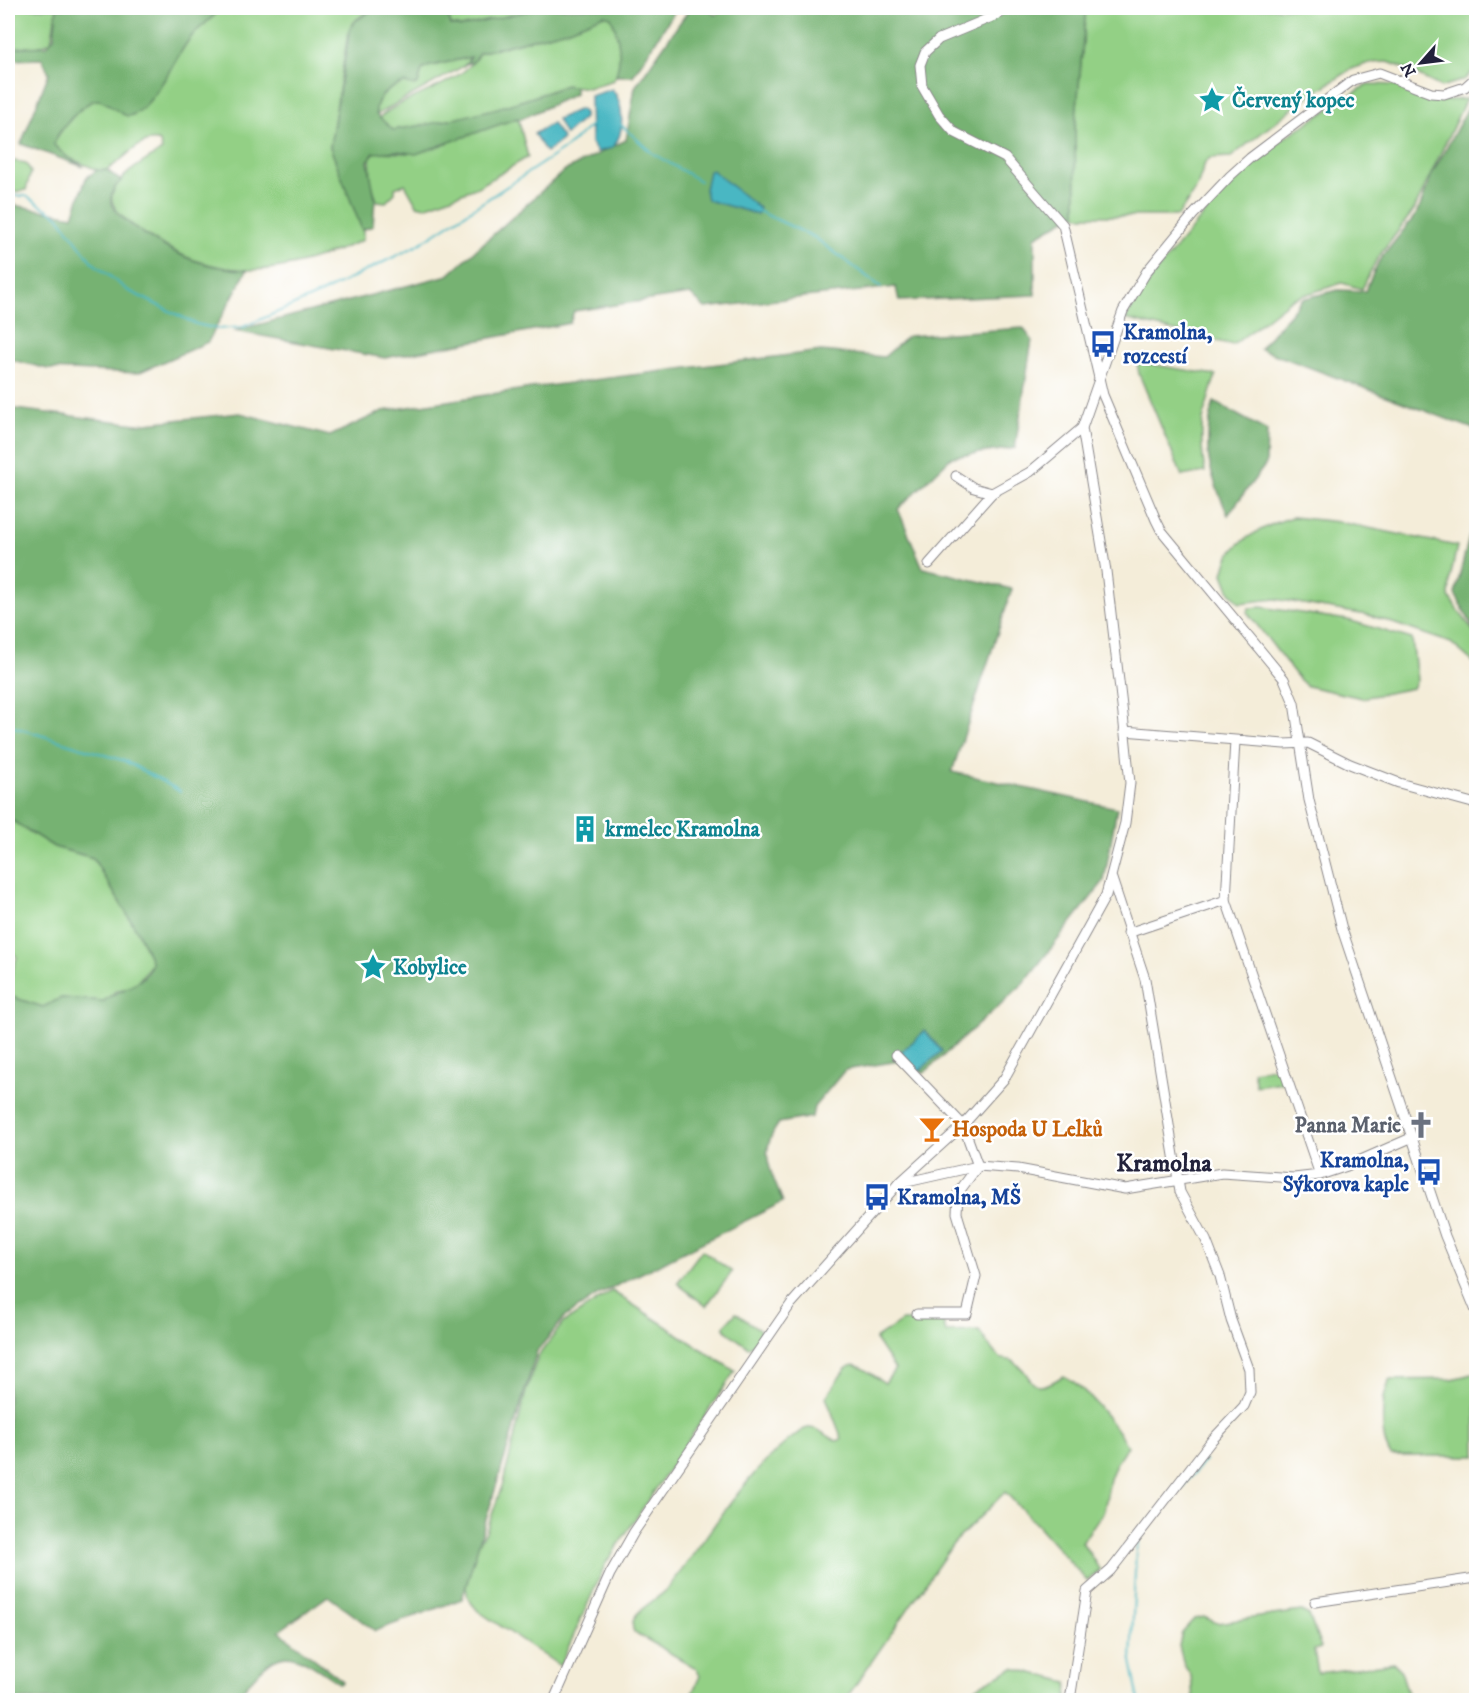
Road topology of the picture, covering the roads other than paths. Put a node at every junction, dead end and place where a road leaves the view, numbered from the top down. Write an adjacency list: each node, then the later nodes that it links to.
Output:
1 (1006, 8): 3 (street)
2 (1476, 77): 3 (street)
3 (1098, 377): 4 (street); 10 (street)
4 (1082, 428): 6 (street); 8 (street)
5 (956, 476): 6 (street)
6 (992, 493): 7 (street)
7 (929, 564)
8 (1124, 730): 9 (street); 12 (street)
9 (1235, 741): 10 (street); 13 (street)
10 (1301, 744): 11 (street); 17 (street)
11 (1476, 804)
12 (1112, 879): 14 (street); 16 (street)
13 (1226, 900): 14 (street); 19 (street)
14 (1128, 933): 20 (street)
15 (896, 1055): 16 (street)
16 (963, 1125): 18 (street); 21 (street)
17 (1413, 1137): 19 (street); 22 (street)
18 (978, 1166): 20 (street); 21 (street); 23 (street)
19 (1320, 1175): 20 (street)
20 (1178, 1182): 27 (street)
21 (898, 1184): 26 (street)
22 (1476, 1311)
23 (917, 1314)
24 (1476, 1578): 25 (street)
25 (1315, 1602)
26 (554, 1701)
27 (1070, 1701)

